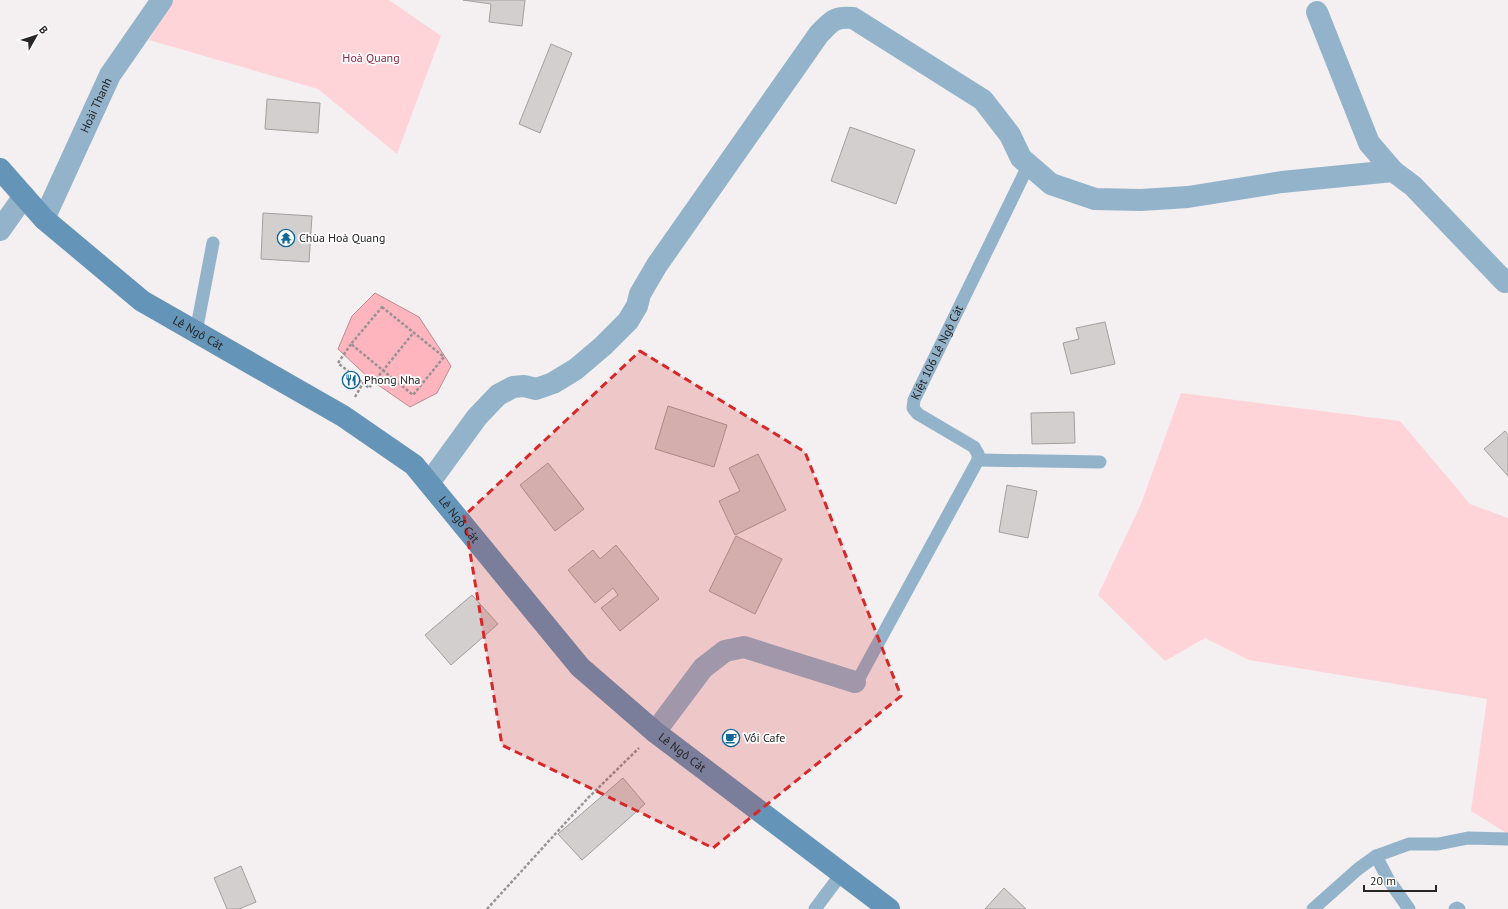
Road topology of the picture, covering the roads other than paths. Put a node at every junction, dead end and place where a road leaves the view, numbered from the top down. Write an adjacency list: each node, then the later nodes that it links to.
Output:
1 (162, 0): 7 (street, Hoài Thanh)
2 (1317, 12): 5 (street)
3 (1029, 164): 5 (street); 12 (lane, Kiệt 106 Lê Ngô Cát); 14 (street)
4 (0, 169): 6 (street, Lê Ngô Cát)
5 (1393, 171): 10 (street)
6 (24, 196): 7 (street, Lê Ngô Cát); 8 (street)
7 (44, 219): 11 (street, Lê Ngô Cát)
8 (0, 230)
9 (213, 243): 11 (lane)
10 (1507, 283)
11 (196, 332): 14 (street, Lê Ngô Cát)
12 (978, 460): 13 (lane); 15 (lane)
13 (1100, 462)
14 (429, 483): 16 (street, Lê Ngô Cát)
15 (855, 682): 16 (street)
16 (655, 732): 19 (street, Lê Ngô Cát)
17 (1508, 839): 18 (lane)
18 (1376, 856): 22 (lane); 23 (lane)
19 (842, 873): 20 (lane); 21 (street, Lê Ngô Cát)
20 (815, 909)
21 (889, 909)
22 (1313, 909)
23 (1409, 909)
24 (1455, 909): 25 (lane)
25 (1459, 909)

